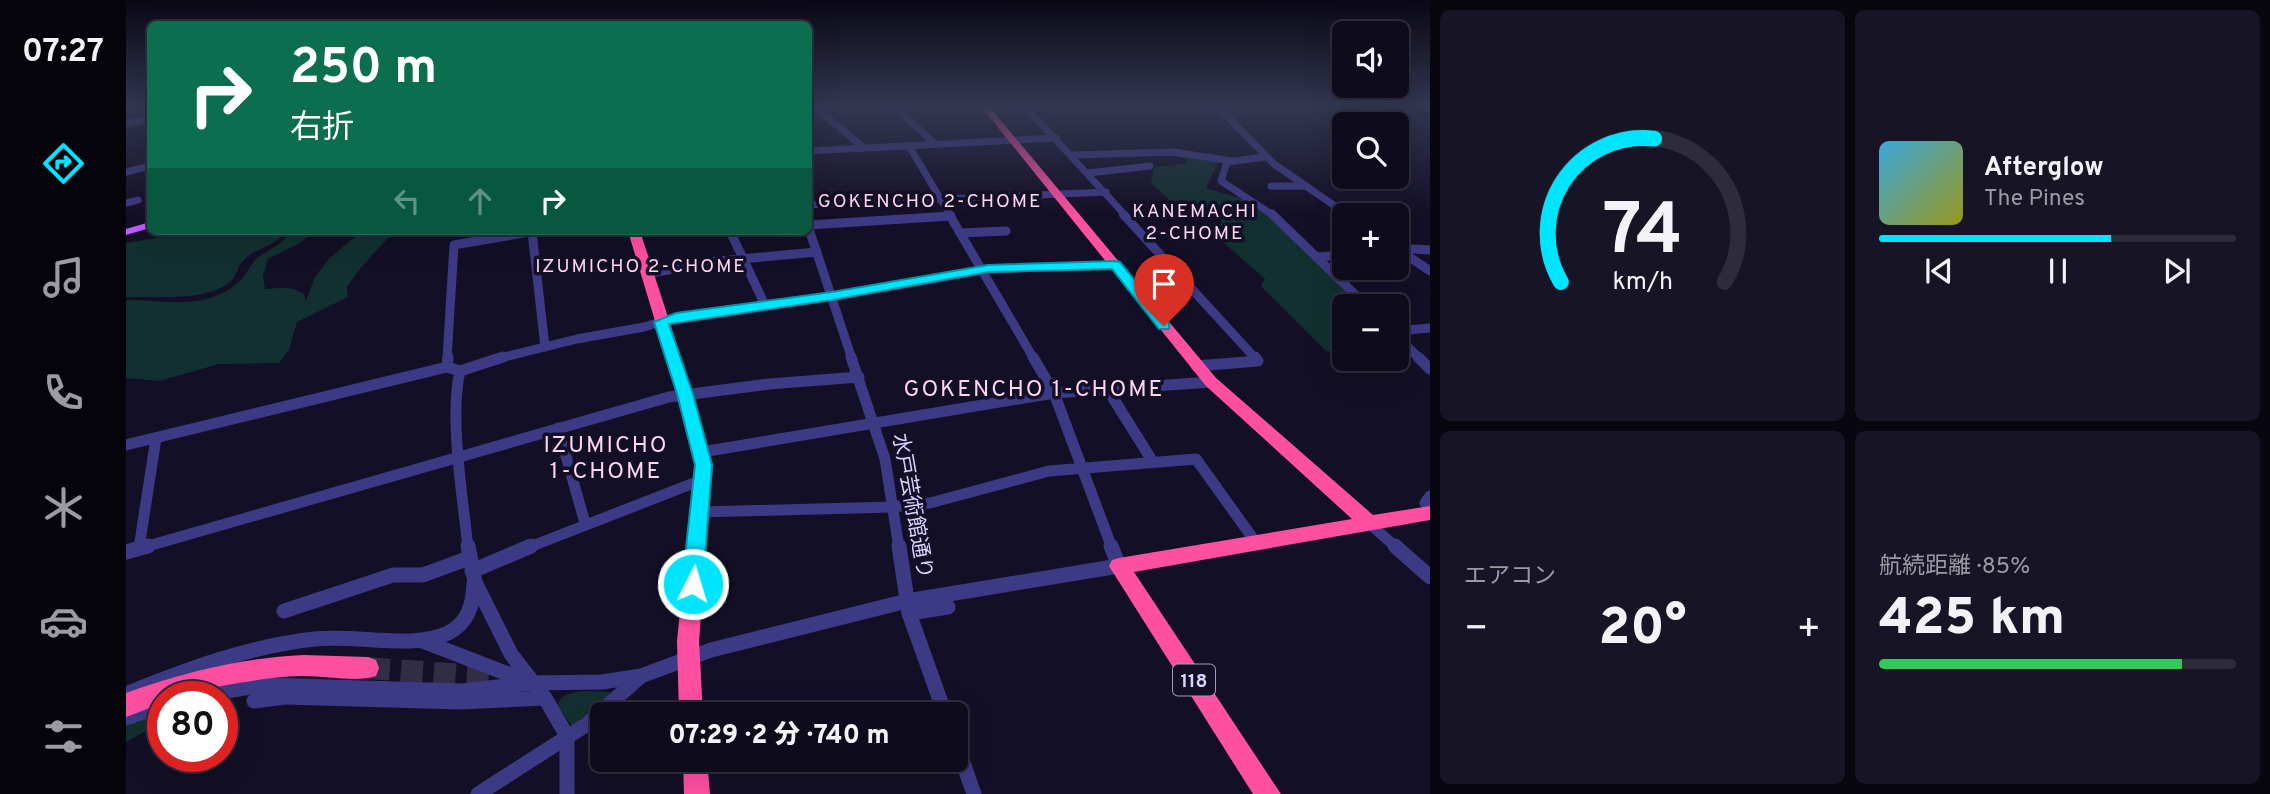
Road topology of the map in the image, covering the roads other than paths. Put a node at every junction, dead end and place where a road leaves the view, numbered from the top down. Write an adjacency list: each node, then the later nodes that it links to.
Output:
1 (857, 142): 9 (street)
2 (933, 142): 7 (street)
3 (993, 142): 7 (street)
4 (1015, 142): 21 (highway)
5 (1060, 142): 11 (street)
6 (1251, 142): 12 (street)
7 (936, 145): 8 (street)
8 (909, 146): 9 (street); 22 (street)
9 (864, 148): 10 (street)
10 (812, 151)
11 (1072, 155): 13 (street); 17 (street)
12 (1265, 157): 13 (street); 19 (street)
13 (1233, 161): 42 (street)
14 (1150, 166): 17 (street)
15 (147, 167): 16 (street)
16 (126, 172)
17 (1088, 173): 20 (street)
18 (1271, 186): 19 (street)
19 (1306, 186): 25 (street)
20 (1106, 192): 21 (street); 57 (street)
21 (1057, 193): 22 (street); 45 (highway)
22 (942, 199): 26 (street); 27 (street)
23 (138, 200): 24 (street)
24 (126, 203)
25 (1332, 204)
26 (812, 205)
27 (951, 216): 29 (street); 32 (street)
28 (147, 226): 31 (main road)
29 (812, 226)
30 (1006, 231): 32 (street)
31 (126, 232)
32 (960, 233): 46 (street)
33 (510, 235): 58 (street)
34 (533, 235): 55 (street)
35 (635, 235): 48 (highway)
36 (732, 235): 44 (street)
37 (811, 235): 40 (street, 水戸芸術館通り)
38 (1409, 250): 39 (street)
39 (1430, 250)
40 (817, 251): 44 (street); 50 (street, 水戸芸術館通り)
41 (1332, 256): 42 (street)
42 (1316, 257): 49 (street)
43 (1409, 257): 47 (street)
44 (743, 259): 48 (street); 51 (street)
45 (1115, 265): 46 (street); 57 (highway)
46 (981, 270): 50 (street); 64 (street)
47 (1430, 271)
48 (647, 274): 52 (highway)
49 (1355, 294)
50 (832, 296): 51 (street); 61 (street, 水戸芸術館通り)
51 (765, 305): 52 (street)
52 (661, 322): 55 (street); 65 (highway)
53 (1430, 328): 54 (street)
54 (1409, 331)
55 (545, 347): 60 (street)
56 (1409, 347): 59 (street)
57 (1196, 366): 62 (highway)
58 (447, 367): 60 (street); 68 (street)
59 (1430, 369)
60 (460, 371): 71 (street)
61 (859, 377): 65 (street); 66 (street, 水戸芸術館通り)
62 (1211, 382): 63 (street); 80 (highway)
63 (1108, 390): 64 (street); 72 (street)
64 (1054, 393): 66 (street); 73 (street)
65 (685, 394): 67 (street); 70 (highway)
66 (873, 421): 70 (street); 76 (street, 水戸芸術館通り)
67 (558, 428): 71 (street); 79 (street)
68 (156, 438): 69 (street); 82 (street)
69 (126, 445)
70 (702, 452): 74 (highway)
71 (459, 457): 82 (street); 85 (street)
72 (1153, 461): 73 (street); 81 (street)
73 (1083, 467): 76 (street); 84 (street)
74 (704, 479): 77 (highway); 79 (street)
75 (1430, 496): 78 (street)
76 (892, 507): 77 (street); 87 (street, 水戸芸術館通り)
77 (700, 512): 91 (highway)
78 (1425, 513): 80 (highway)
79 (585, 523): 85 (street)
80 (1371, 525): 81 (highway); 86 (street)
81 (1257, 544): 84 (highway)
82 (139, 548): 83 (street)
83 (126, 552)
84 (1119, 566): 87 (street); 111 (highway, 118)
85 (472, 570): 89 (street); 90 (street); 94 (street)
86 (1430, 576)
87 (908, 607): 88 (street); 91 (street); 100 (street, 水戸芸術館通り)
88 (948, 607)
89 (284, 611)
90 (417, 639): 94 (street); 96 (street)
91 (688, 658): 93 (street); 99 (highway)
92 (369, 668): 101 (highway)
93 (641, 676): 94 (street); 104 (street)
94 (532, 683): 95 (street); 97 (street)
95 (238, 689)
96 (126, 694)
97 (545, 698): 98 (street); 104 (street)
98 (254, 701)
99 (690, 702)
100 (941, 702)
101 (126, 705)
102 (147, 711): 103 (street)
103 (126, 718)
104 (567, 736): 107 (street); 108 (street)
105 (696, 772): 109 (highway)
106 (966, 772): 110 (street)
107 (478, 794)
108 (567, 794)
109 (697, 794)
110 (974, 794)
111 (1268, 794)

